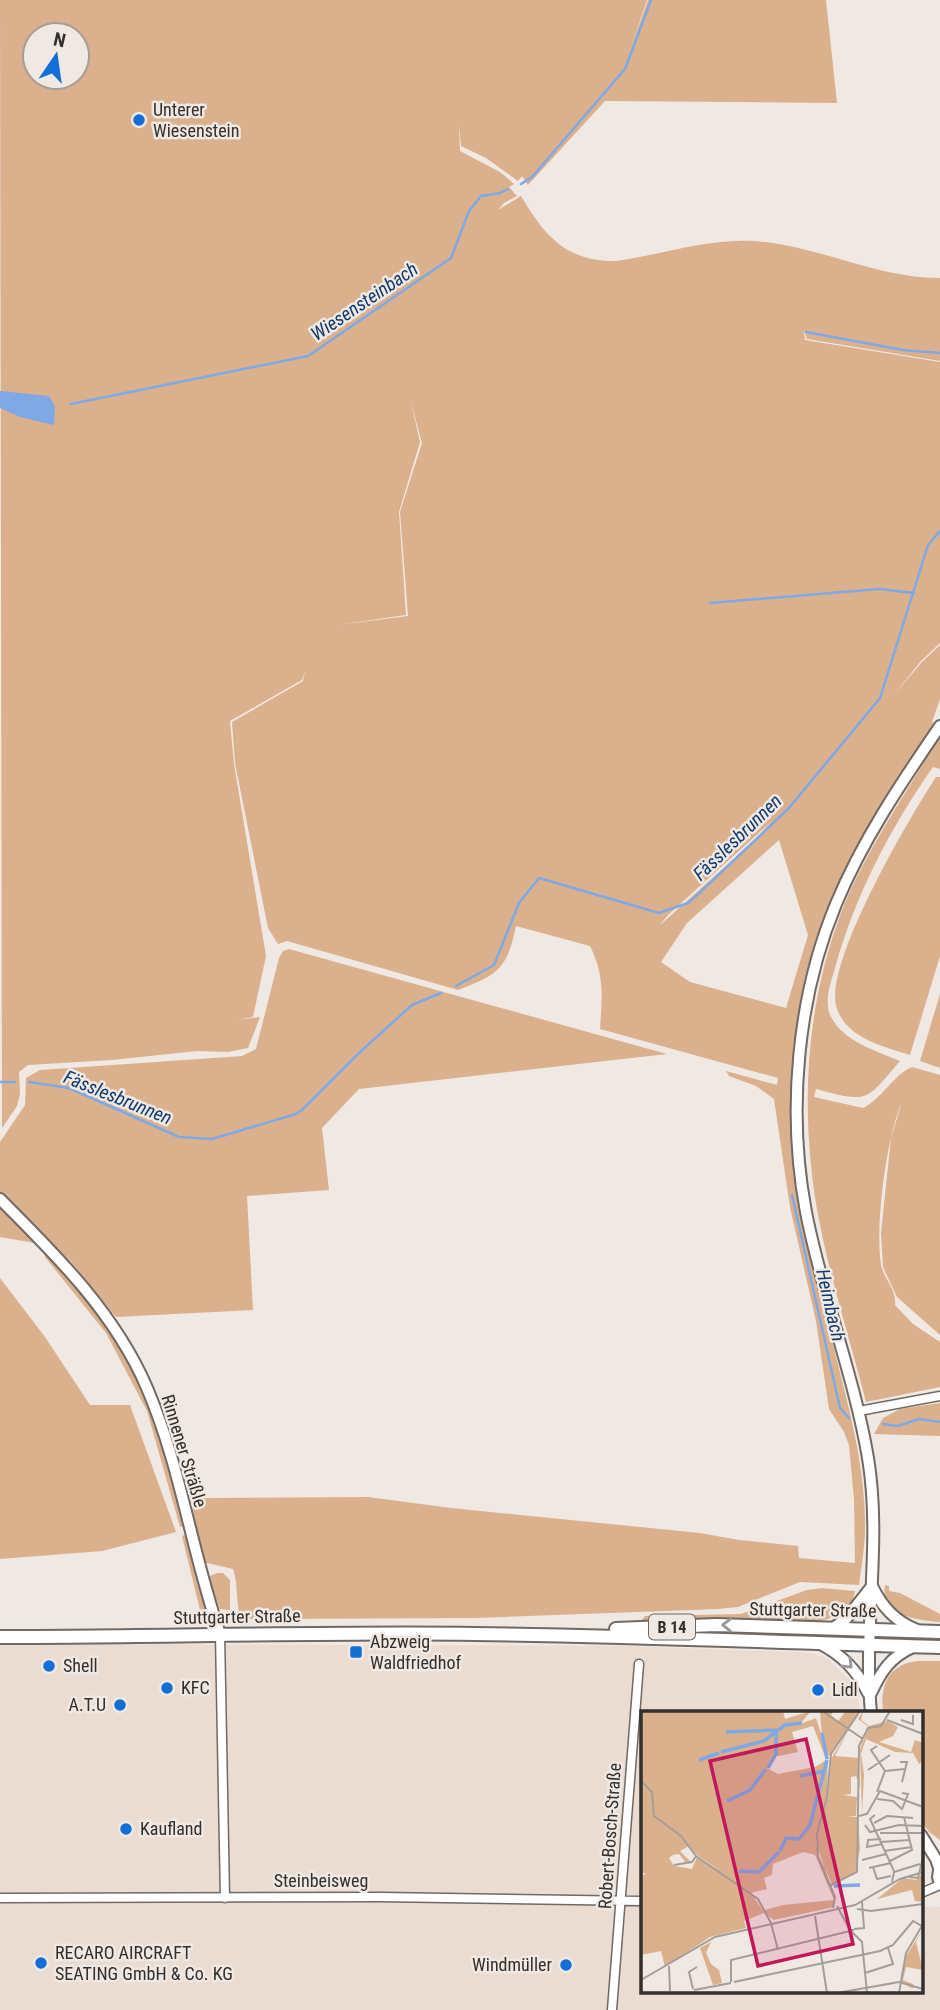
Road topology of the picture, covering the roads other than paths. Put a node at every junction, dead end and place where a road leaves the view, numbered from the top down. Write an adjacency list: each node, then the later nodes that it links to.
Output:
1 (940, 726): 4 (main road)
2 (0, 1199): 10 (main road, Rinnener Sträßle)
3 (940, 1396): 4 (street)
4 (859, 1411): 5 (main road)
5 (871, 1590): 6 (main road); 7 (main road); 8 (main road)
6 (869, 1624): 7 (main road, Stuttgarter Straße / B 14); 8 (main road, Stuttgarter Straße / B 14); 14 (main road)
7 (833, 1628): 11 (main road, Stuttgarter Straße / B 14, one-way to 11)
8 (919, 1631): 9 (main road, Stuttgarter Straße / B 14)
9 (940, 1632)
10 (220, 1634): 11 (main road, Stuttgarter Straße / B 14); 12 (main road, Stuttgarter Straße / B 14); 26 (street)
11 (475, 1634): 13 (main road, Stuttgarter Straße / B 14)
12 (0, 1637)
13 (817, 1642): 14 (main road, Stuttgarter Straße / B 14); 18 (main road, one-way to 18)
14 (869, 1644): 15 (main road, Stuttgarter Straße / B 14); 18 (main road)
15 (914, 1646): 16 (main road, Stuttgarter Straße / B 14); 18 (main road)
16 (940, 1647)
17 (639, 1664): 27 (street, Robert-Bosch-Straße)
18 (869, 1695): 19 (main road)
19 (871, 1711)
20 (922, 1837): 21 (main road); 22 (main road)
21 (940, 1848)
22 (939, 1867): 23 (main road)
23 (940, 1885): 24 (street)
24 (922, 1892)
25 (0, 1898): 26 (street, Steinbeisweg)
26 (225, 1898): 27 (street, Steinbeisweg)
27 (621, 1901): 28 (street, Steinbeisweg); 29 (street, Robert-Bosch-Straße)
28 (641, 1901)
29 (612, 2010)

